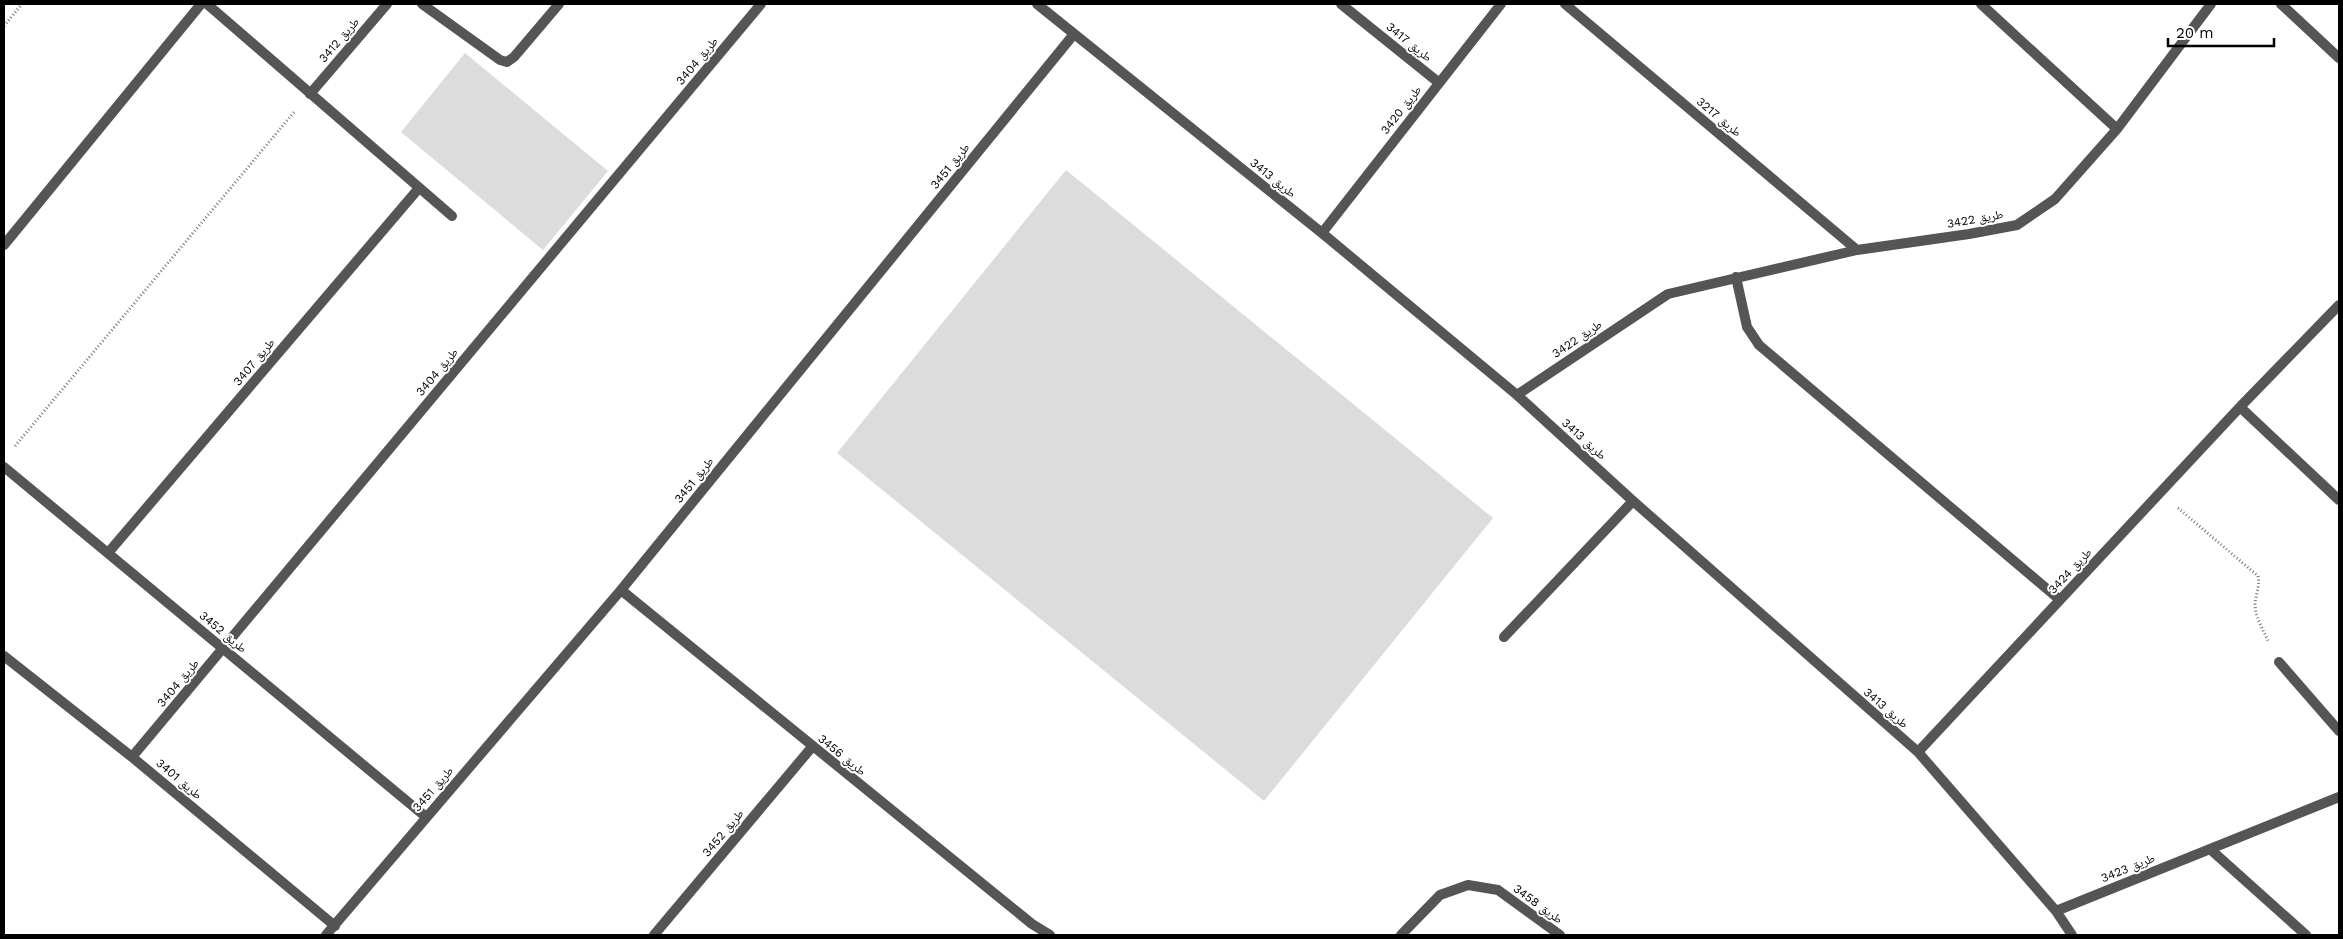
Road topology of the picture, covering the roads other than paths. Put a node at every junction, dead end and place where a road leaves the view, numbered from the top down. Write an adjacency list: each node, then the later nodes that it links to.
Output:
1 (201, 4): 22 (street)
2 (207, 4): 17 (street)
3 (388, 4): 17 (street, طريق 3412)
4 (422, 4): 5 (street)
5 (559, 4)
6 (761, 4): 35 (street, طريق 3404)
7 (1037, 4): 14 (street, طريق 3413)
8 (1341, 4): 16 (street, طريق 3417)
9 (1501, 4): 16 (street, طريق 3420)
10 (1565, 4): 23 (street, طريق 3217)
11 (1981, 4): 18 (street)
12 (2211, 4): 18 (street, طريق 3422)
13 (2281, 4): 15 (street)
14 (1074, 34): 21 (street, طريق 3413); 32 (street, طريق 3451)
15 (2339, 58)
16 (1438, 82): 21 (street, طريق 3420)
17 (310, 94): 19 (street)
18 (2117, 129): 23 (street, طريق 3422)
19 (419, 188): 20 (street); 31 (street, طريق 3407)
20 (452, 216)
21 (1322, 232): 26 (street, طريق 3413)
22 (4, 245)
23 (1857, 250): 24 (street, طريق 3422)
24 (1736, 277): 26 (street, طريق 3422); 33 (street)
25 (2339, 305): 27 (street, طريق 3424)
26 (1517, 395): 30 (street, طريق 3413)
27 (2240, 407): 29 (street); 33 (street, طريق 3424)
28 (4, 467): 31 (street, طريق 3452)
29 (2339, 500)
30 (1633, 501): 34 (street); 40 (street, طريق 3413)
31 (108, 553): 35 (street, طريق 3452)
32 (621, 590): 39 (street, طريق 3456); 43 (street, طريق 3451)
33 (2060, 600): 40 (street, طريق 3424)
34 (1504, 636)
35 (223, 648): 41 (street, طريق 3404); 43 (street, طريق 3452)
36 (4, 656): 41 (street, طريق 3401)
37 (2279, 662): 38 (street)
38 (2339, 731)
39 (812, 747): 48 (street, طريق 3452); 49 (street, طريق 3456)
40 (1918, 752): 45 (street, طريق 3413)
41 (132, 756): 46 (street, طريق 3401)
42 (2339, 797): 44 (street, طريق 3423)
43 (426, 817): 46 (street, طريق 3451)
44 (2210, 849): 45 (street, طريق 3423); 53 (street)
45 (2056, 911): 52 (street, طريق 3413)
46 (335, 926): 47 (street, طريق 3451)
47 (326, 935)
48 (654, 935)
49 (1050, 935)
50 (1401, 935): 51 (street, طريق 3458)
51 (1560, 935)
52 (2072, 935)
53 (2306, 935)

